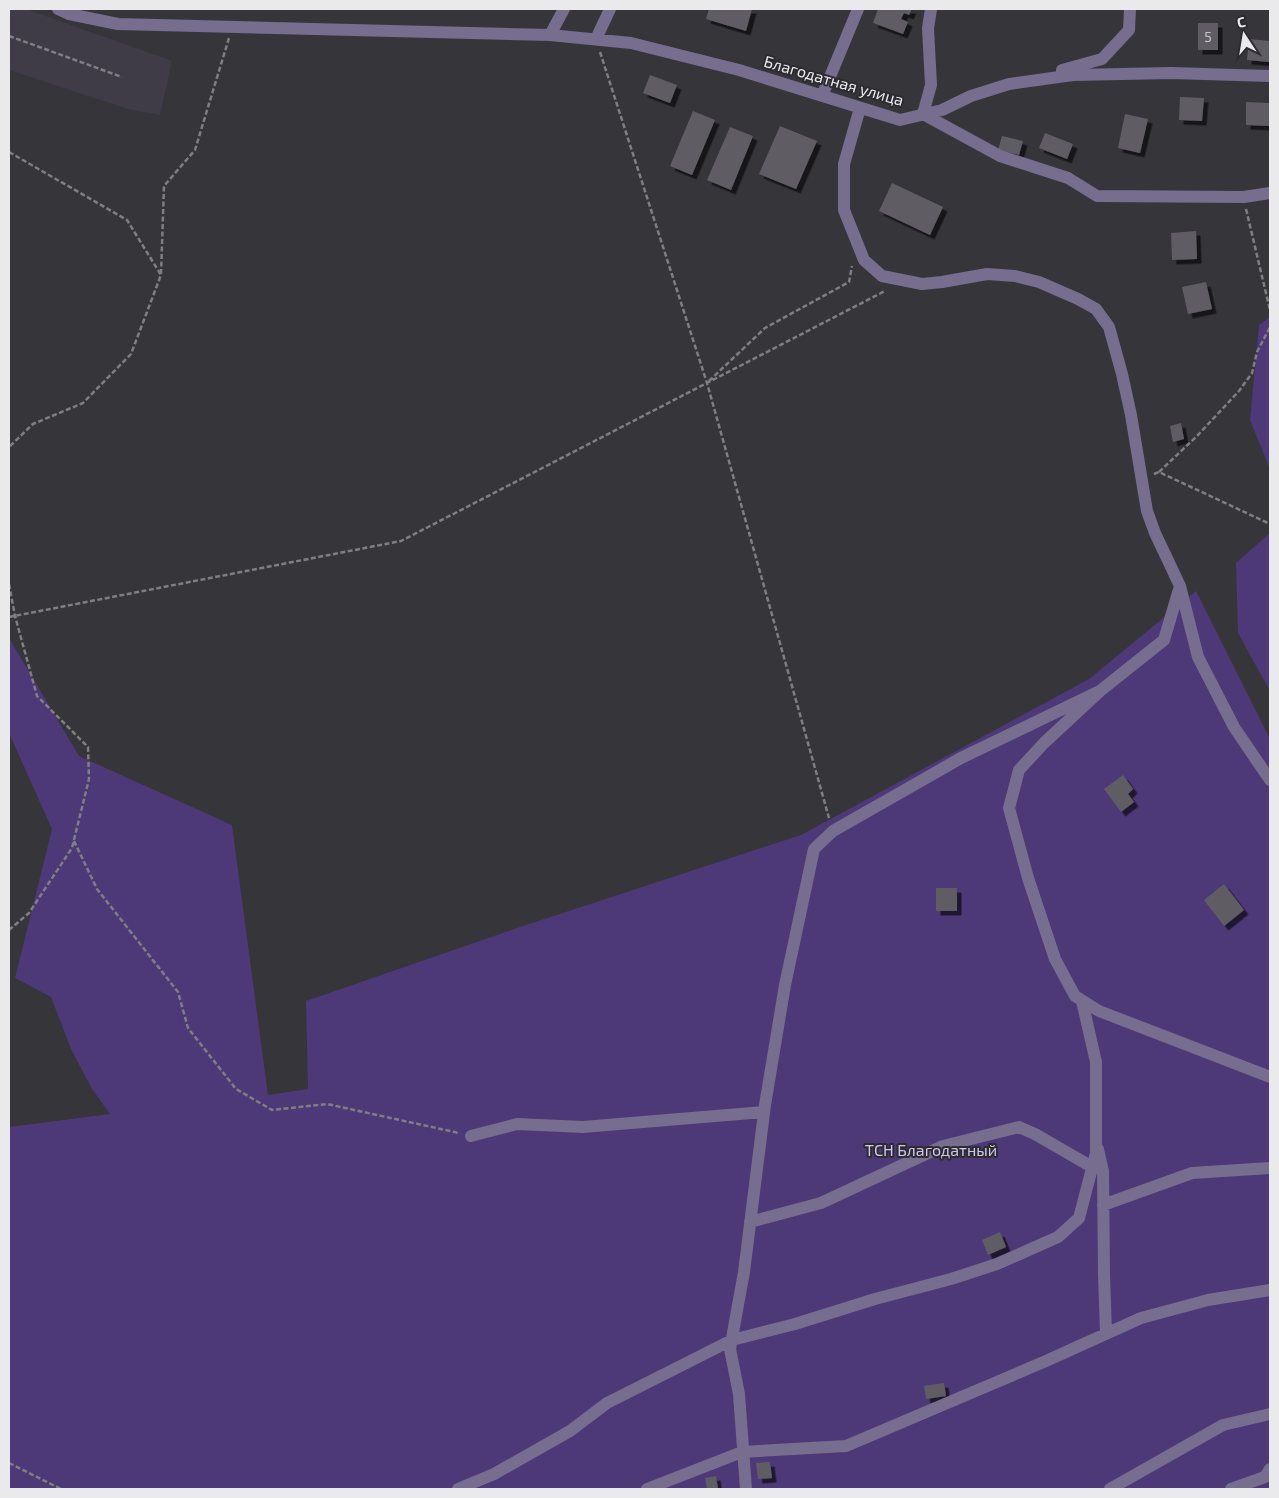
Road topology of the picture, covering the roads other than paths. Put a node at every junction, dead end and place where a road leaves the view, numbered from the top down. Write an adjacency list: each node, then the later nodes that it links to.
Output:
1 (58, 9): 7 (street, Благодатная улица)
2 (564, 9): 7 (street)
3 (858, 9): 11 (street)
4 (931, 9): 13 (street)
5 (1130, 9): 10 (street)
6 (612, 10): 8 (street)
7 (550, 35): 8 (street, Благодатная улица)
8 (596, 39): 11 (street, Благодатная улица)
9 (1270, 76): 10 (street, Благодатная улица)
10 (1009, 84): 13 (street, Благодатная улица)
11 (822, 96): 12 (street, Благодатная улица)
12 (860, 108): 13 (street, Благодатная улица); 15 (street)
13 (923, 114): 14 (street)
14 (1270, 193)
15 (1180, 586): 16 (street); 17 (street)
16 (1100, 690): 18 (street); 20 (street)
17 (1270, 780)
18 (1082, 1001): 19 (street); 22 (street)
19 (1270, 1077)
20 (764, 1112): 21 (street); 26 (street)
21 (471, 1136)
22 (1096, 1139): 23 (street); 25 (street)
23 (1092, 1167): 26 (street); 29 (street)
24 (1270, 1168): 25 (street)
25 (1103, 1205): 28 (street)
26 (750, 1222): 29 (street)
27 (1270, 1290): 28 (street)
28 (1106, 1334): 31 (street)
29 (732, 1340): 31 (street); 33 (street)
30 (1270, 1414): 36 (street)
31 (742, 1452): 34 (street); 35 (street)
32 (1270, 1470): 37 (street)
33 (458, 1489)
34 (647, 1489)
35 (746, 1489)
36 (1110, 1489)
37 (1231, 1489)

